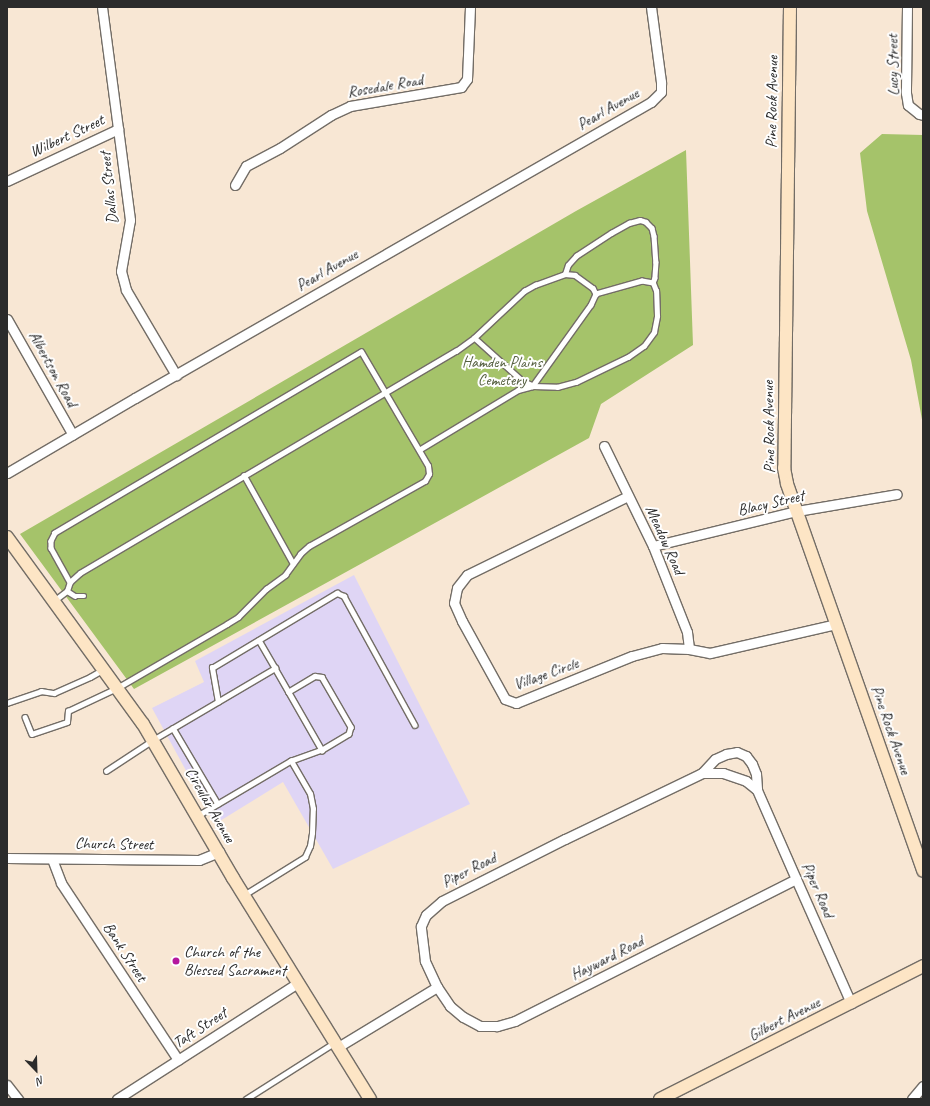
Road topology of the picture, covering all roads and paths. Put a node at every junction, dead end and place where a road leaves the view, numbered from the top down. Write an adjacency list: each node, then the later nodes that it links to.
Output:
1 (102, 7): 7 (street, Dallas Street)
2 (470, 7): 9 (street, Rosedale Road)
3 (651, 7): 15 (street, Pearl Avenue)
4 (790, 7): 25 (street, Pine Rock Avenue)
5 (908, 7): 6 (street, Lucy Street)
6 (923, 115)
7 (118, 129): 8 (street, Wilbert Street); 15 (street, Dallas Street)
8 (7, 181)
9 (235, 185)
10 (565, 274): 11 (lane); 12 (lane); 14 (lane)
11 (653, 283): 12 (lane); 16 (lane)
12 (596, 294): 16 (lane)
13 (7, 318): 18 (street, Albertson Road)
14 (474, 338): 16 (lane); 17 (lane)
15 (176, 375): 18 (street, Pearl Avenue)
16 (533, 386): 20 (lane)
17 (386, 392): 20 (lane); 22 (lane); 29 (lane)
18 (73, 435): 21 (street, Pearl Avenue)
19 (604, 446): 24 (street, Meadow Road)
20 (418, 450): 28 (lane)
21 (7, 474)
22 (244, 475): 28 (lane); 29 (lane)
23 (897, 494): 25 (street, Blacy Street)
24 (628, 496): 27 (street, Meadow Road); 35 (street, Village Circle)
25 (797, 511): 27 (street, Blacy Street); 33 (street, Pine Rock Avenue)
26 (7, 537): 32 (street, Circular Avenue)
27 (653, 546): 35 (street, Meadow Road)
28 (292, 563): 38 (lane)
29 (70, 582): 30 (lane)
30 (67, 591): 31 (lane); 32 (lane)
31 (84, 596)
32 (53, 601): 37 (street, Circular Avenue)
33 (838, 624): 35 (street, Village Circle); 56 (street, Pine Rock Avenue)
34 (259, 640): 36 (lane); 40 (lane); 43 (lane)
35 (690, 649)
36 (275, 668): 39 (lane); 40 (lane)
37 (103, 669): 38 (street, Circular Avenue); 41 (lane)
38 (117, 688): 42 (lane); 45 (street, Circular Avenue)
39 (288, 692): 46 (lane); 46 (lane)
40 (218, 702): 44 (lane)
41 (7, 703)
42 (25, 717)
43 (415, 725)
44 (173, 728): 45 (lane); 51 (lane)
45 (153, 740): 48 (lane); 52 (street, Circular Avenue)
46 (322, 750): 47 (lane)
47 (290, 761): 51 (lane); 58 (lane)
48 (106, 771)
49 (702, 772): 50 (street, Piper Road); 50 (street, Piper Road); 61 (street, Piper Road)
50 (757, 790): 57 (street, Piper Road)
51 (218, 804): 52 (lane)
52 (198, 816): 53 (street, Circular Avenue)
53 (219, 852): 55 (street, Church Street); 58 (street, Circular Avenue)
54 (7, 858): 55 (street, Church Street)
55 (52, 859): 64 (street, Bank Street)
56 (923, 871)
57 (796, 879): 61 (street, Hayward Road); 62 (street, Piper Road)
58 (244, 895): 60 (street, Circular Avenue)
59 (923, 966): 62 (street, Gilbert Avenue)
60 (299, 982): 63 (street, Circular Avenue); 64 (street, Taft Street)
61 (437, 987): 63 (street)
62 (851, 1003): 71 (street, Gilbert Avenue)
63 (337, 1044): 69 (lane); 70 (street, Circular Avenue)
64 (178, 1060): 68 (street, Taft Street)
65 (7, 1085): 67 (street)
66 (923, 1086): 72 (street)
67 (18, 1099)
68 (117, 1099)
69 (246, 1099)
70 (370, 1099)
71 (660, 1099)
72 (912, 1099)

